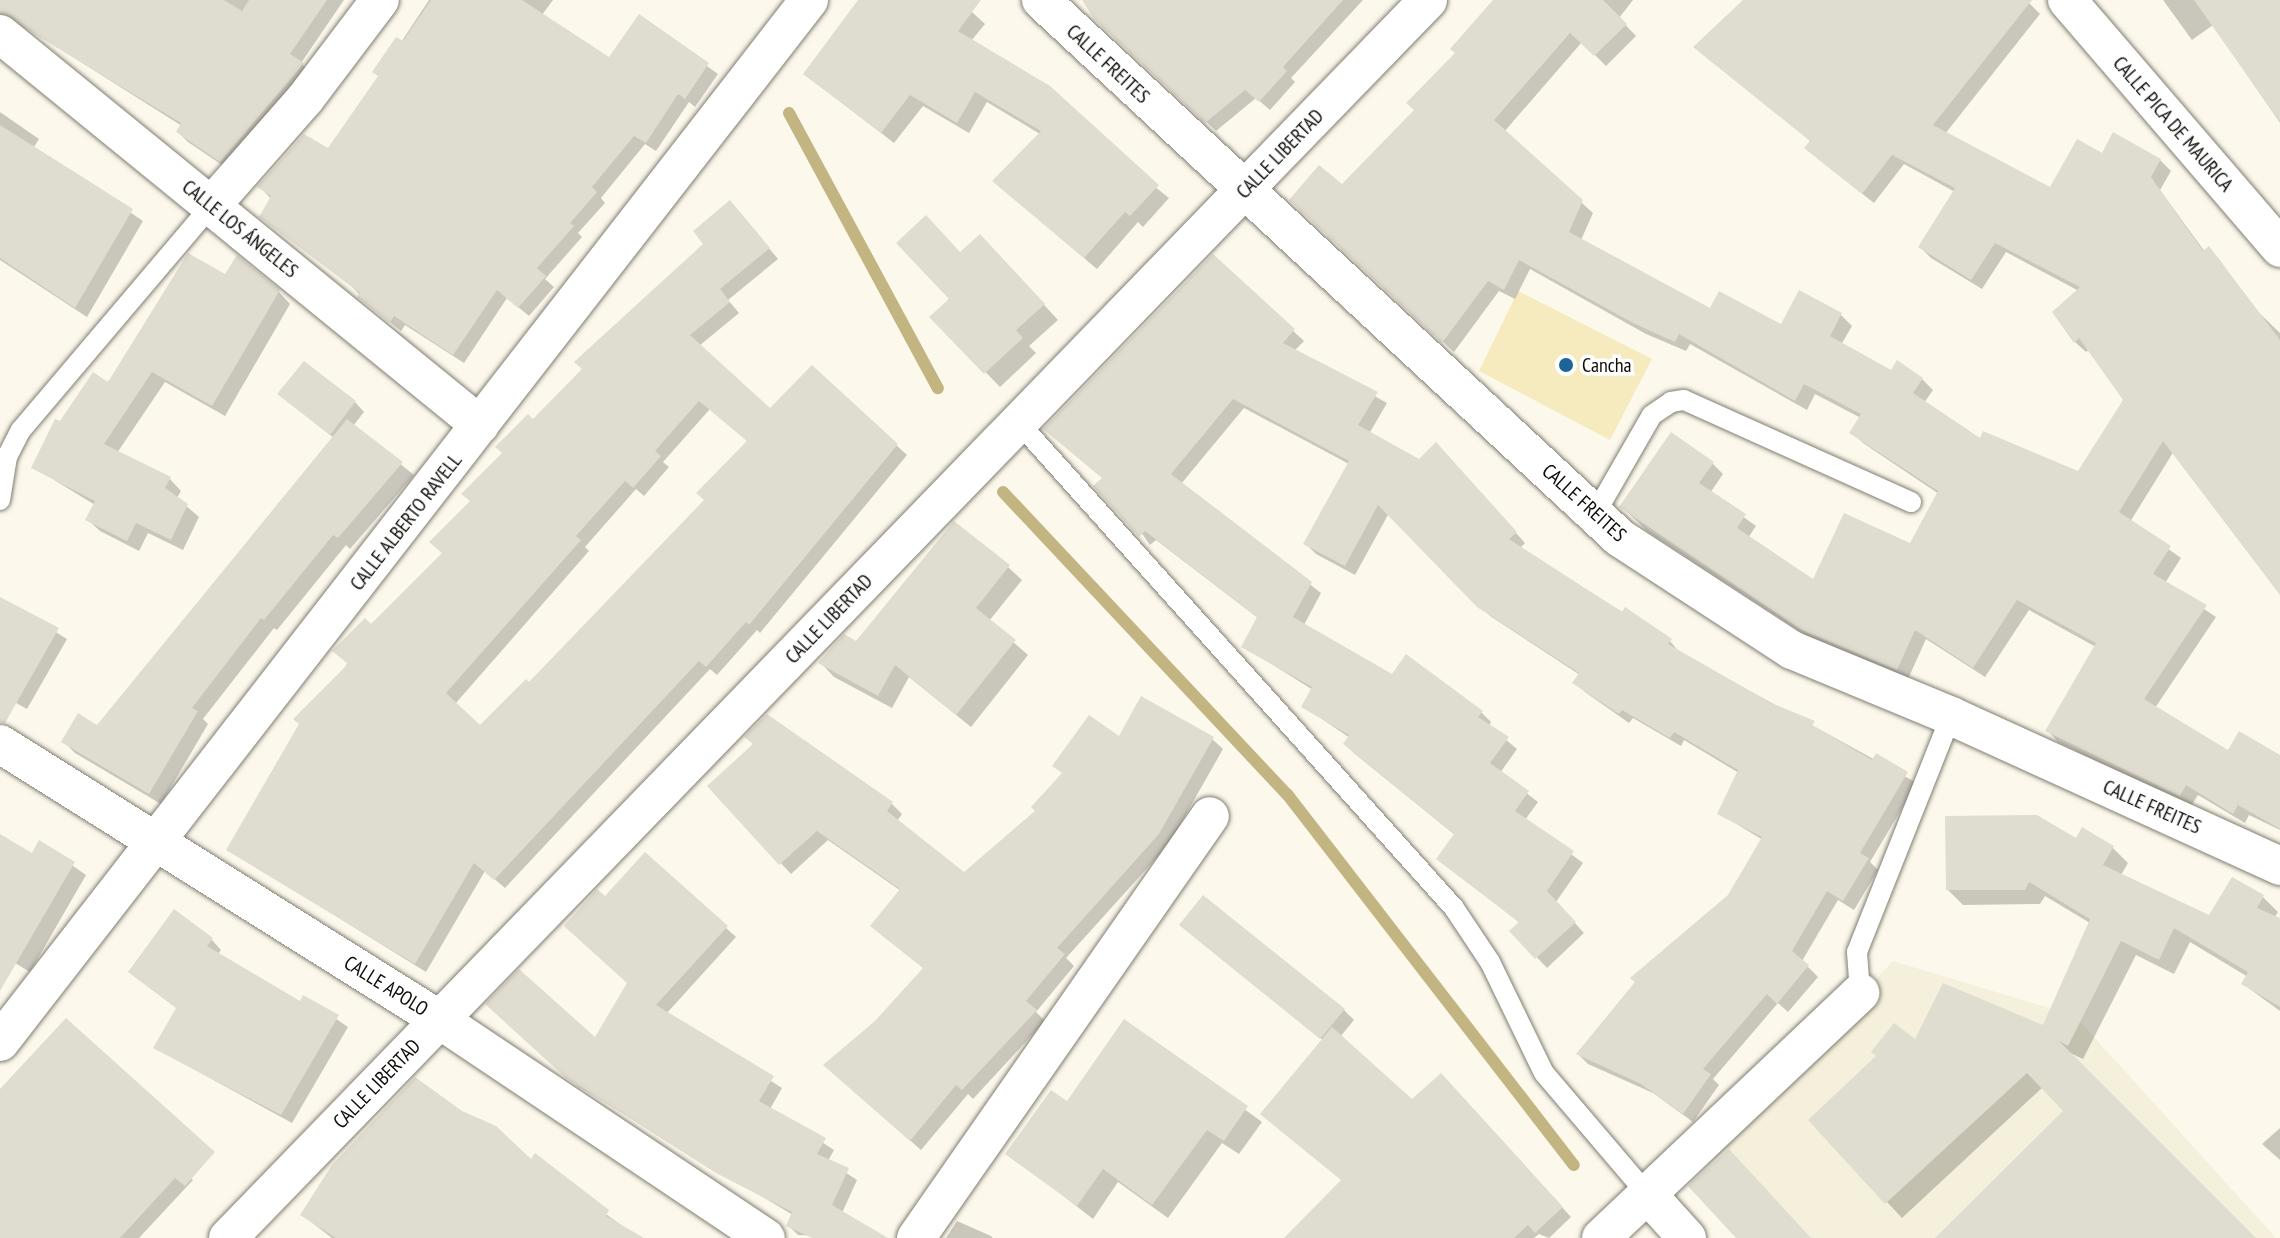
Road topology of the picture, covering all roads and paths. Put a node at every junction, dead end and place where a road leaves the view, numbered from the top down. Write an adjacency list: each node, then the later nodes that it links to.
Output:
1 (380, 0): 8 (street)
2 (809, 0): 11 (street, CALLE ALBERTO RAVELL)
3 (1041, 0): 7 (street, CALLE FREITES)
4 (1428, 0): 7 (street, CALLE LIBERTAD)
5 (2067, 0): 9 (street, CALLE PICA DE MAURICA)
6 (0, 34): 8 (street, CALLE LOS ÁNGELES)
7 (1244, 191): 10 (street, CALLE LIBERTAD); 14 (street, CALLE FREITES)
8 (211, 206): 11 (street, CALLE LOS ÁNGELES); 12 (lane)
9 (2280, 248)
10 (1019, 423): 21 (street, CALLE LIBERTAD); 23 (lane)
11 (480, 425): 18 (street, CALLE ALBERTO RAVELL)
12 (0, 500)
13 (1911, 502): 14 (lane)
14 (1595, 514): 15 (street, CALLE FREITES)
15 (1951, 716): 19 (street, CALLE FREITES); 20 (lane)
16 (0, 744): 18 (street, CALLE APOLO)
17 (1210, 816): 26 (street)
18 (158, 843): 21 (street, CALLE APOLO); 22 (street, CALLE ALBERTO RAVELL)
19 (2280, 866)
20 (1860, 993): 23 (street)
21 (440, 1020): 24 (street, CALLE LIBERTAD); 25 (street, CALLE APOLO)
22 (0, 1042)
23 (1648, 1195): 27 (street); 28 (street)
24 (228, 1238)
25 (766, 1238)
26 (916, 1238)
27 (1601, 1238)
28 (1687, 1238)

